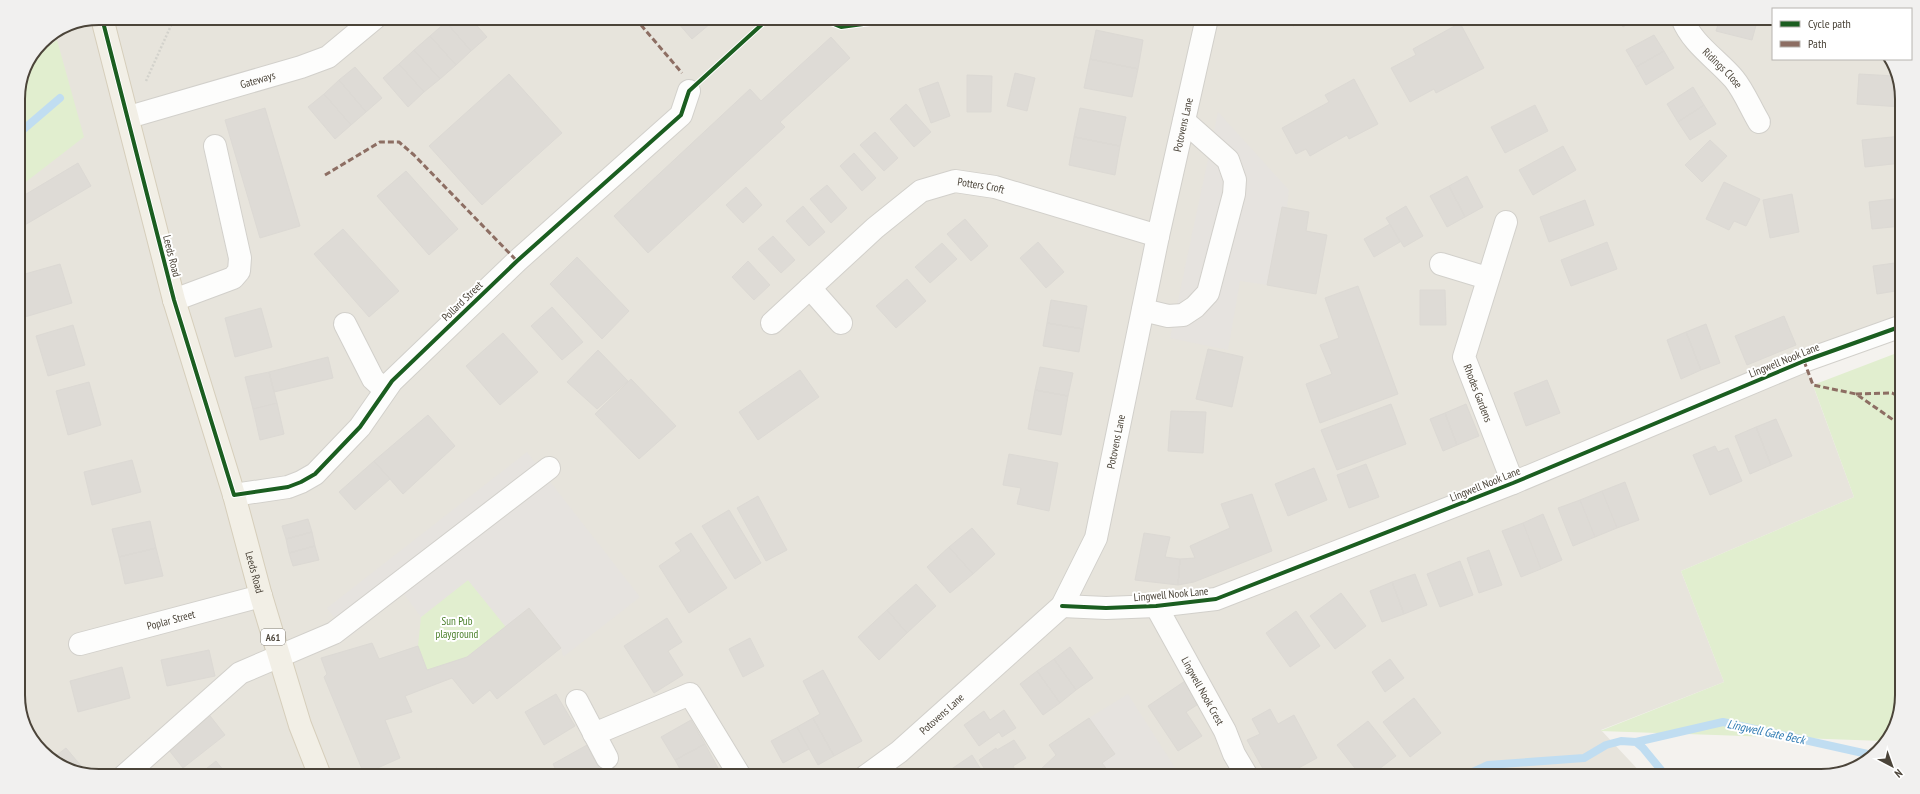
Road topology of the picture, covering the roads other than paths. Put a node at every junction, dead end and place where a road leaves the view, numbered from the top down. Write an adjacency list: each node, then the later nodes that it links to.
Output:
1 (104, 25): 6 (main road, Leeds Road / A61)
2 (366, 25): 6 (street, Gateways)
3 (1205, 25): 7 (street, Potovens Lane)
4 (1685, 25): 8 (street, Ridings Close)
5 (689, 91): 21 (street, Pollard Street)
6 (129, 117): 15 (main road, Leeds Road / A61)
7 (1184, 121): 11 (street, Potovens Lane); 16 (street)
8 (1759, 122)
9 (215, 146): 15 (street)
10 (1506, 222): 13 (street, Rhodes Gardens)
11 (1158, 236): 14 (street, Potters Croft); 16 (street, Potovens Lane)
12 (1441, 264): 13 (street)
13 (1487, 278): 23 (street, Rhodes Gardens)
14 (810, 288): 17 (street, Potters Croft); 18 (street)
15 (174, 300): 24 (main road, Leeds Road / A61)
16 (1143, 310): 26 (street, Potovens Lane)
17 (772, 323)
18 (842, 323)
19 (345, 324): 21 (street)
20 (1895, 328): 23 (street, Lingwell Nook Lane)
21 (385, 390): 24 (street, Pollard Street)
22 (549, 468): 29 (street)
23 (1513, 483): 27 (street, Lingwell Nook Lane)
24 (234, 495): 25 (main road, Leeds Road / A61)
25 (261, 596): 28 (street, Poplar Street); 29 (main road, Leeds Road / A61)
26 (1062, 606): 27 (street, Lingwell Nook Lane); 36 (street, Potovens Lane)
27 (1156, 606): 37 (street, Lingwell Nook Crest)
28 (80, 644)
29 (279, 656): 33 (street); 34 (main road, Leeds Road / A61)
30 (577, 701): 31 (street)
31 (594, 734): 32 (street); 35 (street)
32 (607, 758)
33 (132, 769)
34 (317, 769)
35 (736, 769)
36 (878, 769)
37 (1243, 769)

